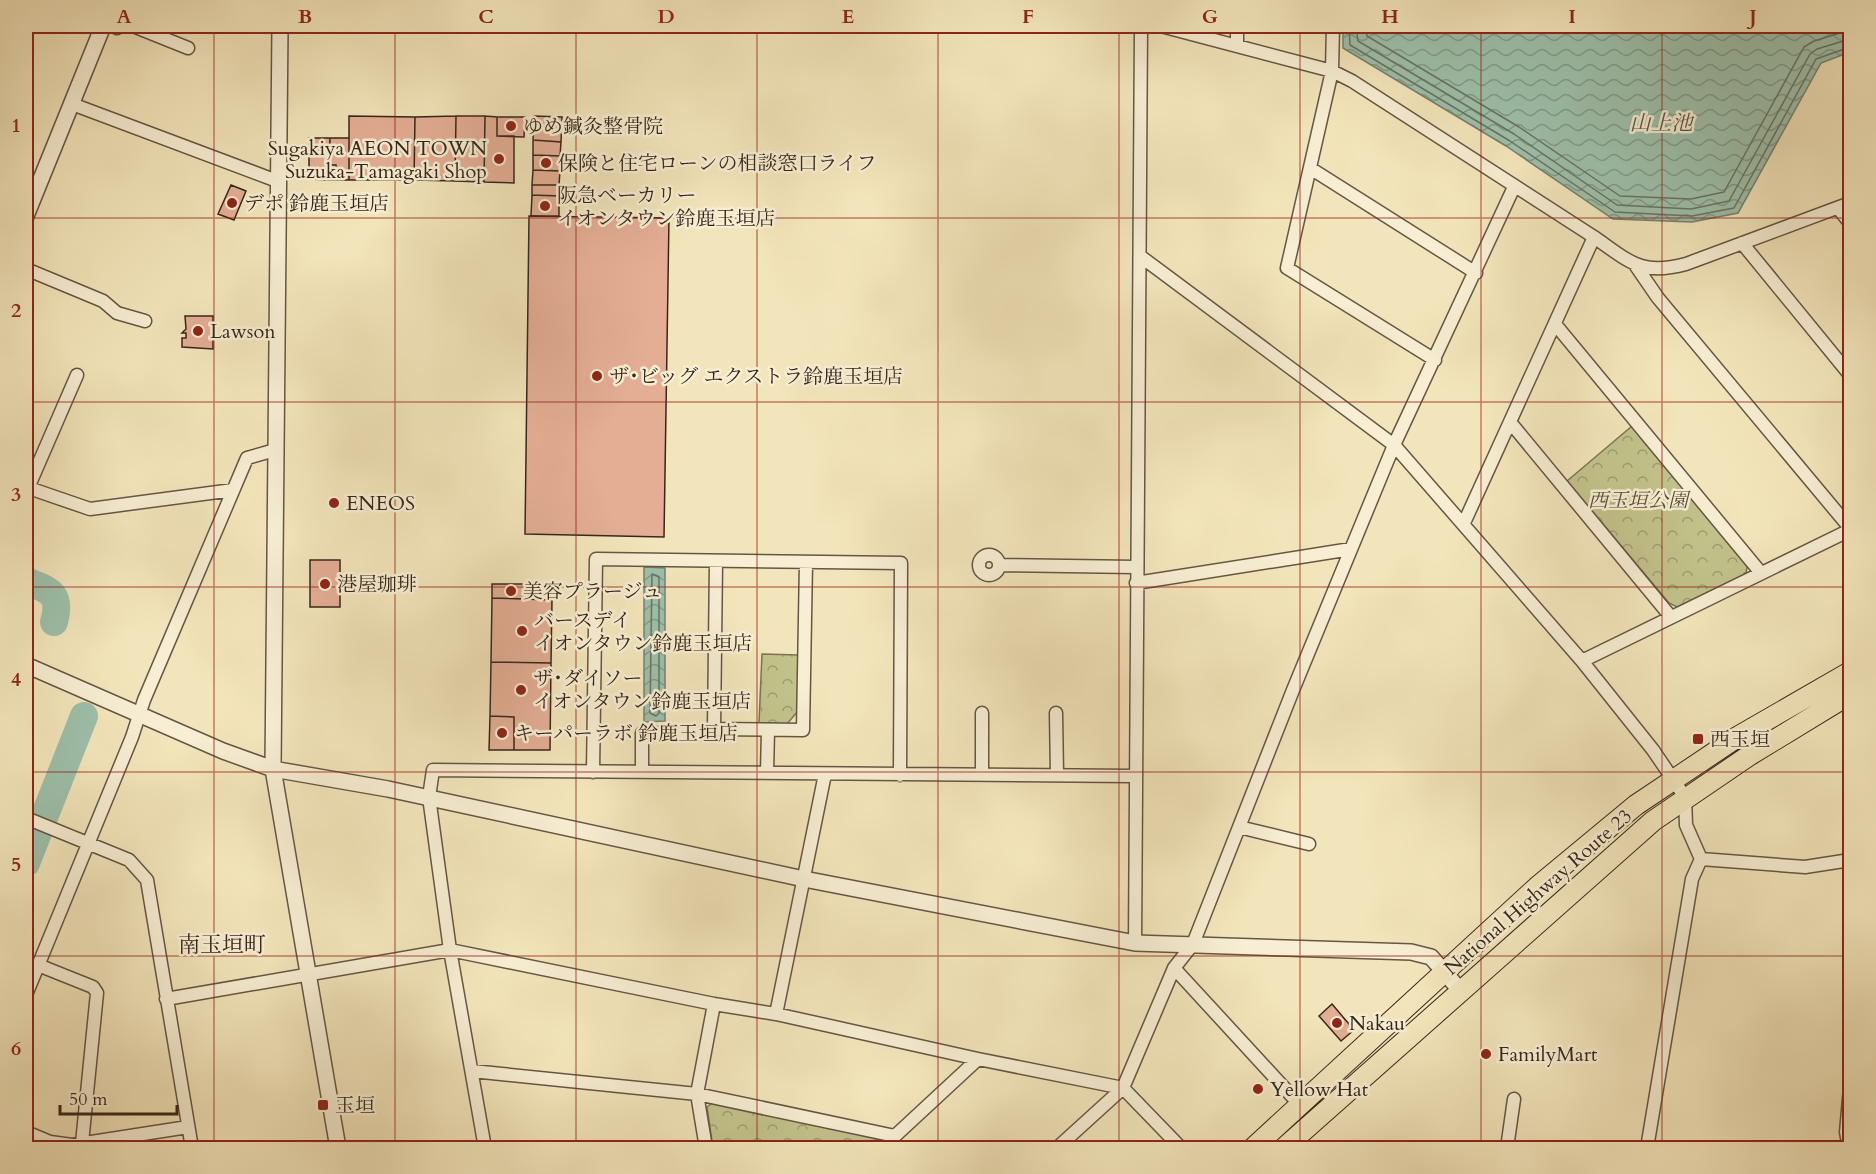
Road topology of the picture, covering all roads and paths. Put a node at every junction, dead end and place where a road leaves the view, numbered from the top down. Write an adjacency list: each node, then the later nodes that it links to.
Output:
1 (103, 26): 13 (street)
2 (113, 26): 3 (street)
3 (120, 26)
4 (133, 26): 11 (street)
5 (280, 26): 15 (street)
6 (1142, 26): 23 (street)
7 (1161, 26): 10 (street)
8 (1237, 26): 10 (street)
9 (1333, 26): 12 (street)
10 (1237, 46): 12 (street)
11 (188, 48)
12 (1332, 71): 14 (street); 16 (street)
13 (72, 104): 15 (street); 19 (street)
14 (1310, 168): 26 (street); 29 (street)
15 (277, 181): 34 (street)
16 (1514, 187): 21 (street); 26 (street)
17 (1851, 203): 18 (street)
18 (1838, 208): 20 (street); 22 (street)
19 (26, 216)
20 (1851, 223)
21 (1594, 237): 24 (street); 28 (street)
22 (1742, 243): 24 (street); 31 (street)
23 (1140, 256): 33 (street); 43 (street)
24 (1636, 266): 38 (street)
25 (26, 269): 27 (street)
26 (1476, 273): 29 (street)
27 (145, 321)
28 (1555, 324): 32 (street); 44 (street)
29 (1435, 360): 33 (street)
30 (77, 375): 35 (street)
31 (1851, 375)
32 (1510, 422): 37 (street); 46 (street)
33 (1394, 445): 37 (street); 39 (street)
34 (275, 450): 36 (street); 56 (street)
35 (27, 487): 36 (street)
36 (232, 490): 53 (street)
37 (1464, 523): 47 (street)
38 (1851, 529): 44 (street)
39 (1351, 549): 45 (street); 69 (street)
40 (716, 561): 41 (street); 54 (street); 57 (street)
41 (806, 562): 55 (street); 61 (street)
42 (999, 564): 43 (street)
43 (1136, 567): 45 (street)
44 (1761, 573): 46 (street)
45 (1136, 583): 64 (street)
46 (1671, 617): 47 (street)
47 (1582, 661): 65 (street)
48 (26, 665): 53 (street)
49 (1851, 672): 65 (highway, National Highway Route 23)
50 (1851, 694): 67 (highway, National Highway Route 23)
51 (982, 713): 62 (street)
52 (1056, 713): 63 (street)
53 (138, 714): 56 (street); 70 (street)
54 (714, 729): 55 (street); 58 (street)
55 (768, 730): 59 (street)
56 (273, 769): 66 (street); 81 (street)
57 (593, 772): 58 (street); 66 (street)
58 (642, 772): 59 (street)
59 (767, 773): 60 (street)
60 (825, 774): 61 (street); 74 (street)
61 (900, 775): 62 (street)
62 (982, 775): 63 (street)
63 (1057, 776): 64 (street)
64 (1134, 776): 75 (street)
65 (1672, 780): 67 (street); 80 (highway, National Highway Route 23)
66 (429, 797): 74 (street); 77 (street)
67 (1685, 797): 72 (street); 82 (highway, National Highway Route 23)
68 (29, 819): 70 (street)
69 (1239, 827): 71 (street); 76 (street)
70 (88, 842): 78 (street); 84 (street)
71 (1309, 844)
72 (1701, 859): 73 (street); 109 (street)
73 (1851, 860)
74 (804, 879): 75 (street); 86 (street)
75 (1135, 943): 76 (street)
76 (1193, 944): 79 (street); 80 (street)
77 (450, 950): 81 (street); 85 (street); 88 (street)
78 (38, 965): 83 (street); 98 (street)
79 (1174, 968): 89 (street); 93 (street)
80 (1446, 972): 82 (street); 93 (highway, National Highway Route 23)
81 (309, 974): 84 (street); 100 (street)
82 (1460, 990): 107 (highway, National Highway Route 23)
83 (26, 995)
84 (166, 999): 95 (street)
85 (714, 1004): 86 (street); 91 (street)
86 (776, 1014): 87 (street)
87 (978, 1059): 89 (street); 97 (street)
88 (472, 1071): 91 (street); 101 (street)
89 (1123, 1088): 104 (street); 105 (street)
90 (1851, 1089): 94 (street)
91 (697, 1094): 97 (street); 102 (street)
92 (1514, 1099): 108 (street)
93 (1300, 1105): 106 (highway, National Highway Route 23)
94 (1849, 1118): 110 (street)
95 (188, 1127): 98 (street); 99 (street)
96 (26, 1132): 98 (street)
97 (895, 1136): 103 (street)
98 (82, 1143)
99 (192, 1149)
100 (338, 1149)
101 (485, 1149)
102 (706, 1149)
103 (882, 1149)
104 (1057, 1149)
105 (1181, 1149)
106 (1253, 1149)
107 (1284, 1149)
108 (1507, 1149)
109 (1647, 1149)
110 (1849, 1149)

